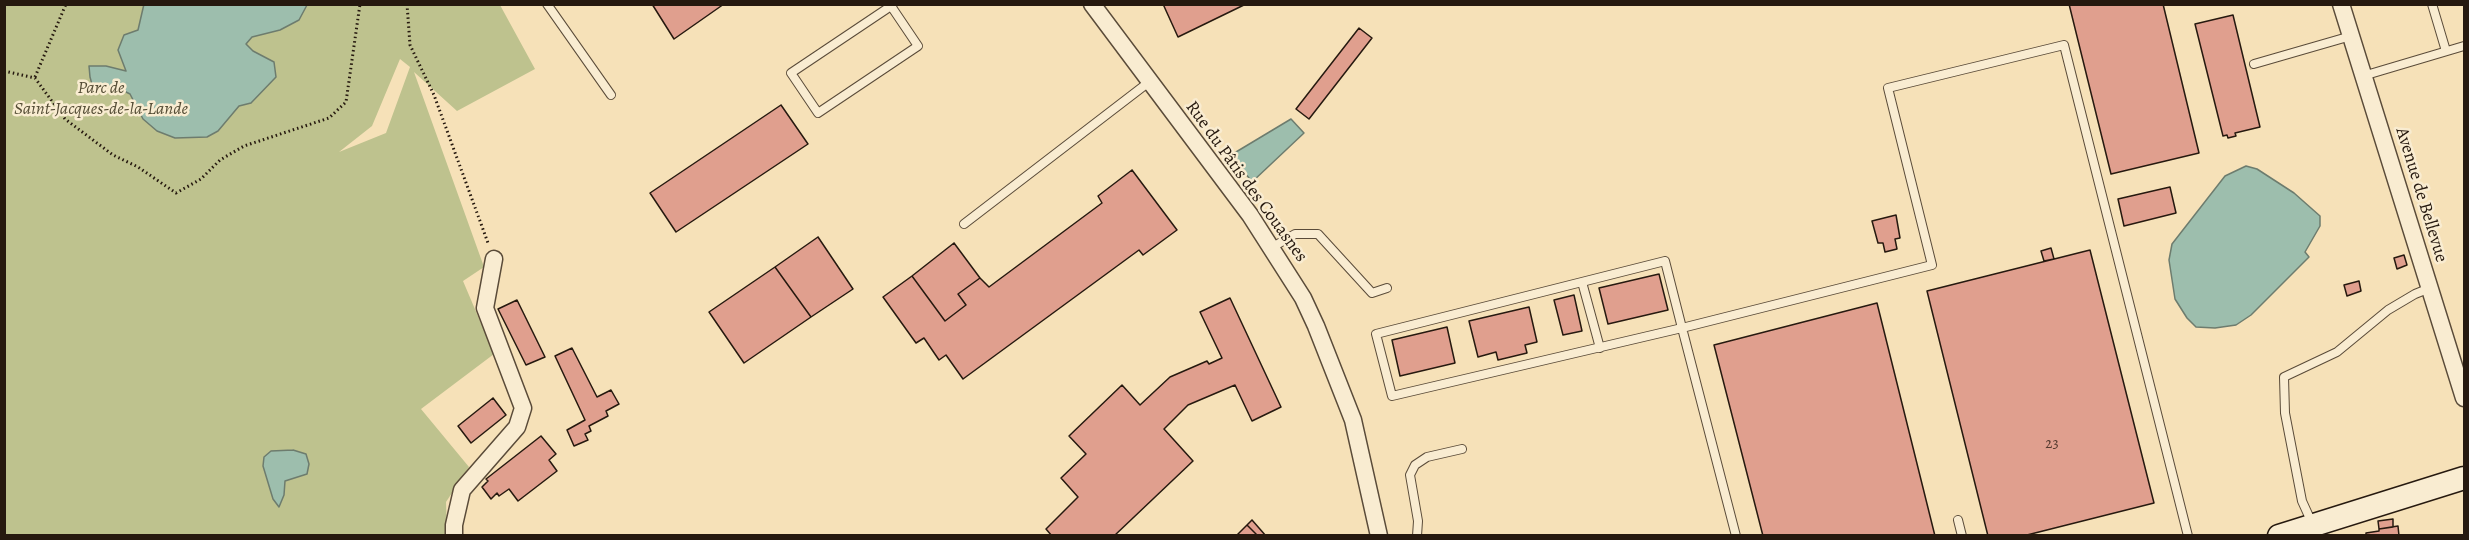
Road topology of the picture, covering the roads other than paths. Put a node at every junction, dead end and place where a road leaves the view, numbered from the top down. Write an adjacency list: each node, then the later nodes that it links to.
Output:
1 (547, 4): 12 (lane)
2 (1092, 4): 11 (street, Rue du Pâtis des Couasnes)
3 (2341, 4): 6 (street, Avenue de Bellevue)
4 (2432, 4): 8 (lane)
5 (892, 5): 5 (lane)
6 (2351, 36): 9 (lane); 10 (street, Avenue de Bellevue)
7 (2464, 46): 8 (lane)
8 (2446, 51): 10 (lane)
9 (2254, 64)
10 (2363, 76): 18 (street, Avenue de Bellevue)
11 (1149, 82): 13 (lane); 14 (street, Rue du Pâtis des Couasnes)
12 (611, 95)
13 (964, 224)
14 (1271, 248): 17 (lane); 27 (street, Rue du Pâtis des Couasnes)
15 (494, 259): 26 (street)
16 (1582, 282): 19 (lane); 20 (lane); 20 (lane)
17 (1387, 288)
18 (2430, 288): 21 (street, Avenue de Bellevue); 25 (lane)
19 (1682, 328): 20 (lane); 29 (lane); 31 (lane)
20 (1600, 348)
21 (2464, 398)
22 (1462, 449): 28 (lane)
23 (2464, 478): 25 (main road)
24 (1958, 520): 30 (lane)
25 (2316, 531): 32 (main road)
26 (454, 536)
27 (1379, 536)
28 (1418, 536)
29 (1736, 536)
30 (1962, 536)
31 (2188, 536)
32 (2279, 536)

